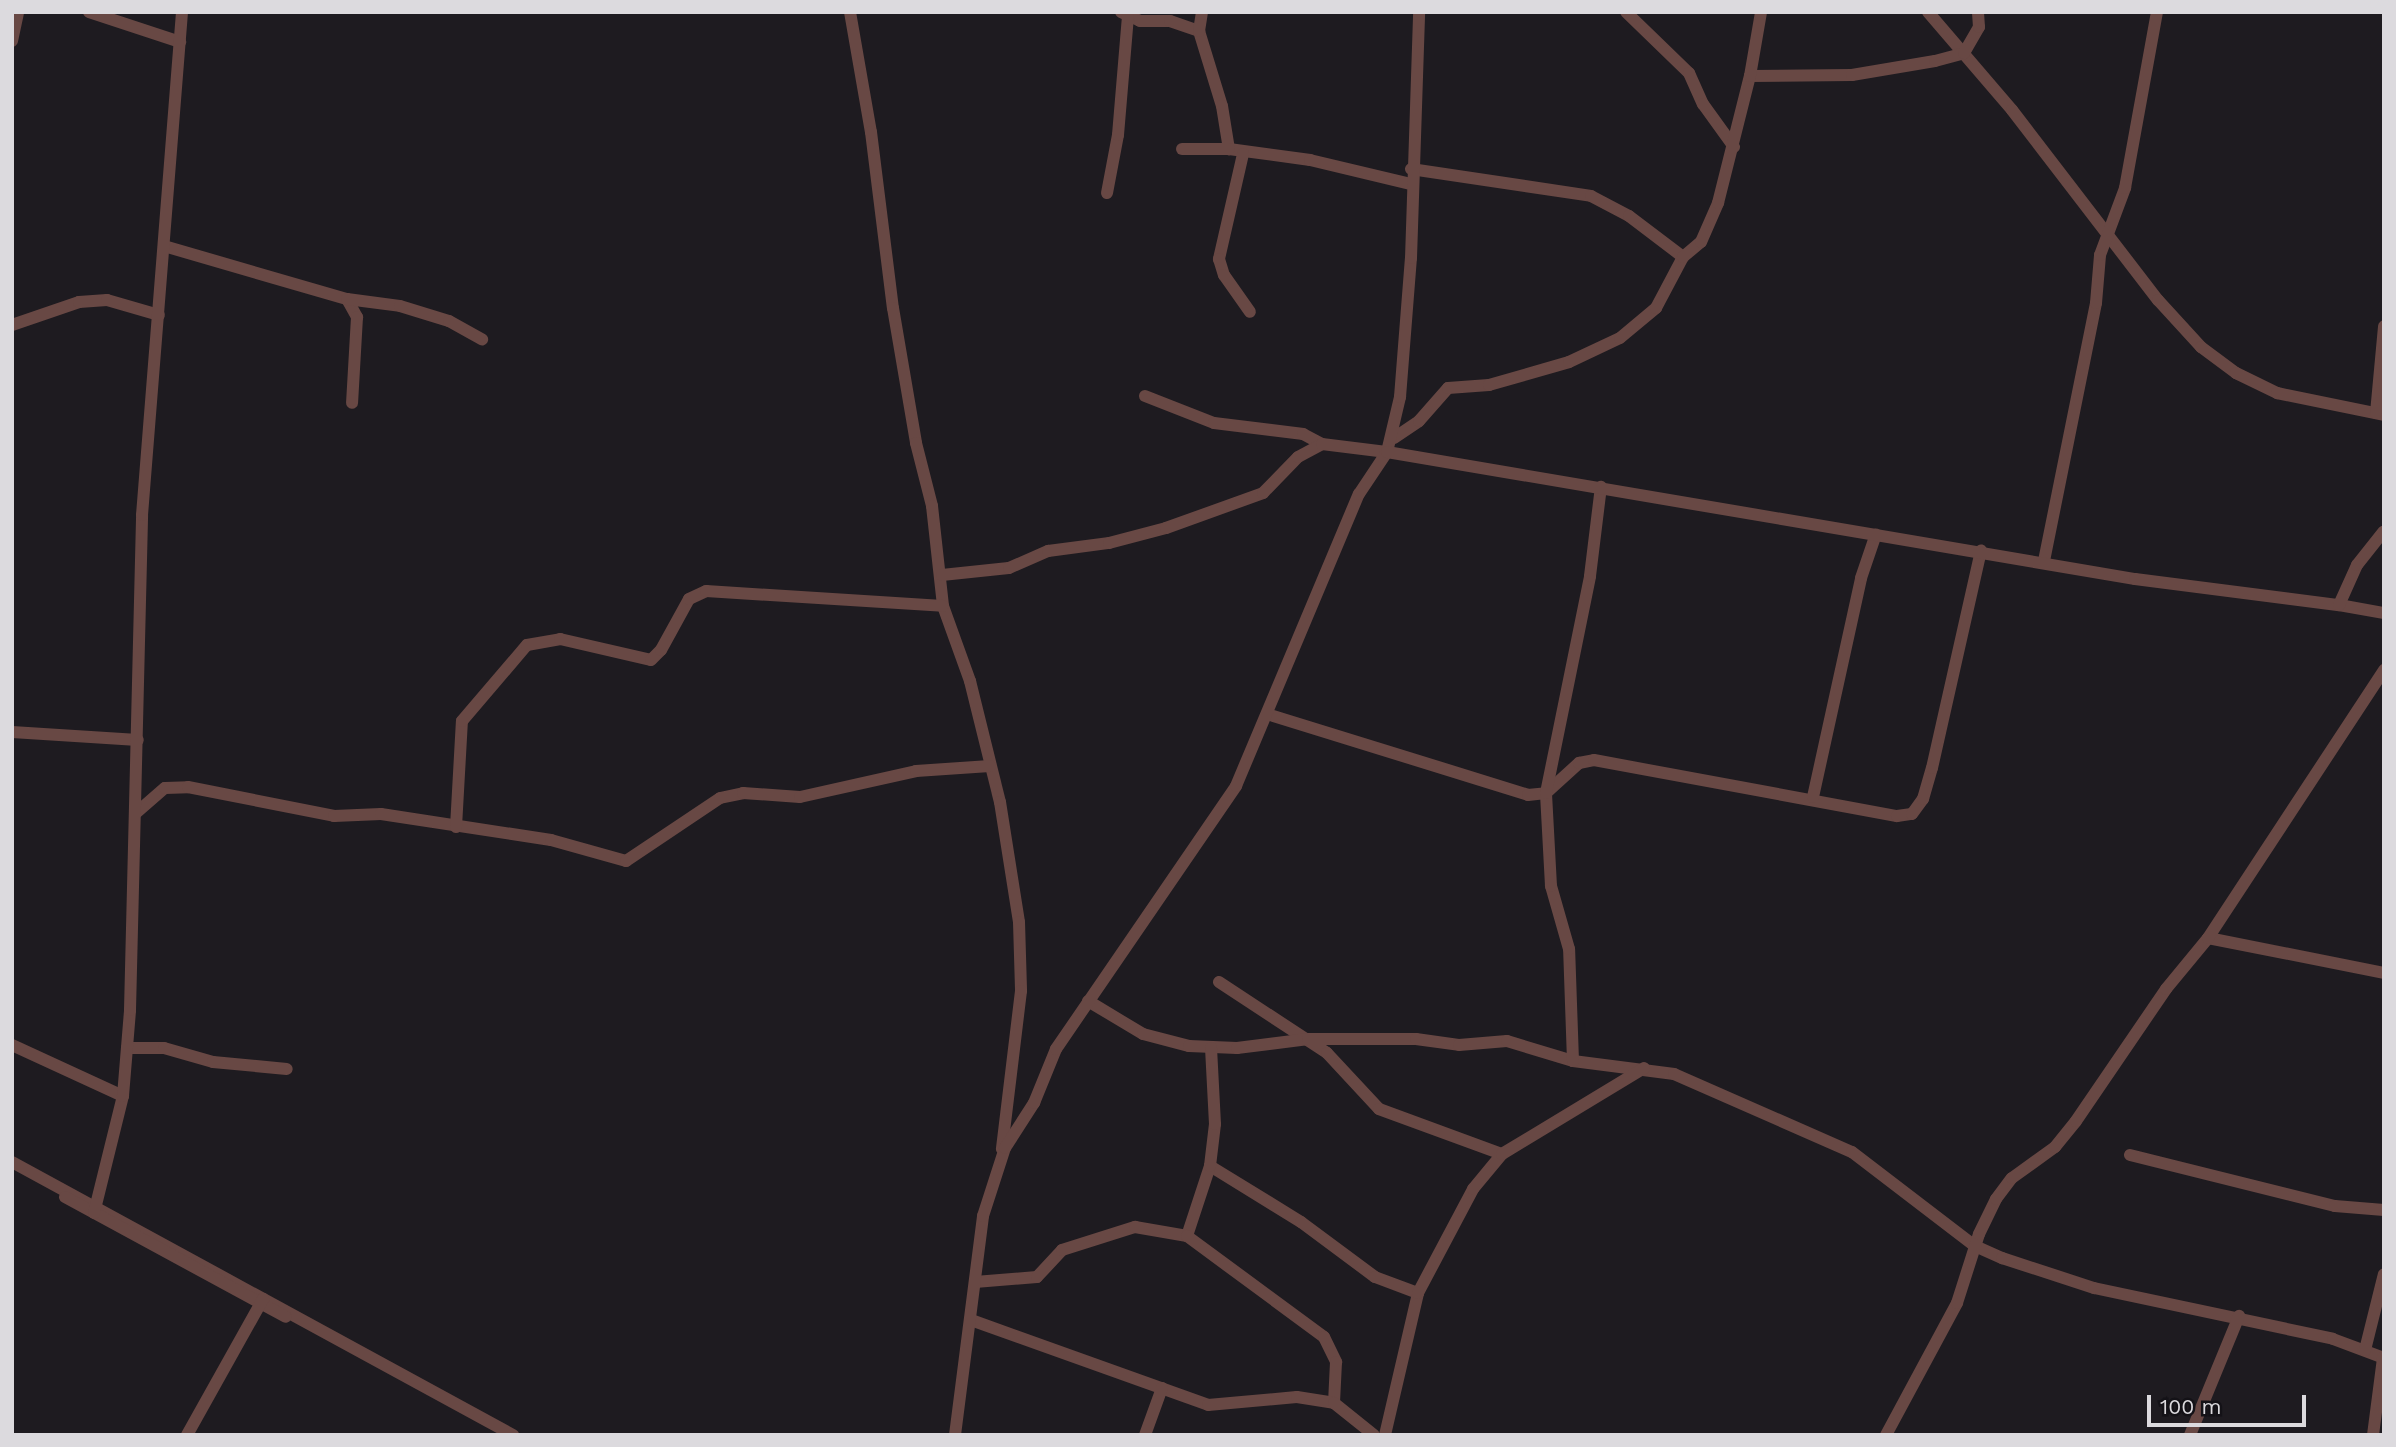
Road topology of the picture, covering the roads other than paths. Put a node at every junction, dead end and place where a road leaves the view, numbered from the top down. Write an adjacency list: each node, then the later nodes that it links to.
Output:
1 (18, 12): 14 (street)
2 (89, 12): 15 (street)
3 (182, 12): 15 (street)
4 (850, 12): 45 (street)
5 (1202, 12): 13 (street)
6 (1419, 12): 22 (street)
7 (1626, 12): 18 (street)
8 (1761, 12): 17 (street)
9 (1928, 12): 16 (street)
10 (1978, 12): 16 (street)
11 (2157, 12): 25 (street)
12 (1124, 14): 13 (street); 24 (street)
13 (1199, 31): 20 (street)
14 (12, 41)
15 (180, 42): 26 (street)
16 (1964, 52): 17 (street); 25 (street)
17 (1750, 76): 18 (street)
18 (1734, 147): 27 (street)
19 (1182, 149): 20 (street)
20 (1229, 149): 21 (street)
21 (1243, 153): 23 (street); 29 (street)
22 (1411, 169): 23 (street); 27 (street)
23 (1411, 184): 37 (street)
24 (1107, 192)
25 (2107, 232): 36 (street); 44 (street)
26 (164, 246): 28 (street); 30 (street)
27 (1683, 257): 37 (street)
28 (347, 299): 33 (street); 35 (street)
29 (1250, 312)
30 (159, 315): 31 (street); 52 (street)
31 (12, 324)
32 (2384, 326): 36 (street)
33 (482, 339)
34 (1145, 396): 38 (street)
35 (352, 402)
36 (2380, 414)
37 (1394, 438): 39 (street)
38 (1322, 444): 39 (street); 45 (street)
39 (1387, 452): 40 (street); 50 (street)
40 (1601, 487): 42 (street); 54 (street)
41 (2384, 531): 46 (street)
42 (1876, 534): 43 (street); 55 (street)
43 (1981, 550): 44 (street); 55 (street)
44 (2044, 561): 46 (street)
45 (942, 575): 47 (street)
46 (2339, 605): 48 (street)
47 (943, 606): 53 (street); 57 (street)
48 (2384, 613)
49 (2384, 670): 58 (street)
50 (1267, 714): 54 (street); 61 (street)
51 (12, 733): 52 (street)
52 (138, 740): 56 (street)
53 (990, 765): 57 (street); 72 (street)
54 (1546, 793): 55 (street); 66 (street)
55 (1813, 797)
56 (136, 813): 57 (street); 64 (street)
57 (456, 827)
58 (2208, 937): 59 (street); 79 (street)
59 (2384, 973)
60 (1219, 982): 62 (street)
61 (1088, 1001): 65 (street); 72 (street)
62 (1308, 1039): 65 (street); 66 (street); 70 (street)
63 (12, 1045): 69 (street)
64 (127, 1048): 68 (street); 69 (street)
65 (1211, 1048): 74 (street)
66 (1573, 1061): 67 (street)
67 (1644, 1068): 70 (street); 79 (street)
68 (287, 1069)
69 (123, 1096): 76 (street)
70 (1502, 1154): 82 (street)
71 (2130, 1155): 77 (street)
72 (1000, 1160): 81 (street)
73 (12, 1162): 76 (street)
74 (1210, 1166): 78 (street); 82 (street)
75 (12, 1168): 76 (street)
76 (95, 1208): 83 (street)
77 (2384, 1210)
78 (1187, 1236): 81 (street); 89 (street)
79 (1975, 1246): 84 (street); 96 (street)
80 (2384, 1274): 86 (street)
81 (975, 1282): 85 (street)
82 (1418, 1293): 95 (street)
83 (262, 1300): 90 (street); 91 (street)
84 (2239, 1317): 86 (street); 97 (street)
85 (971, 1320): 88 (street); 92 (street)
86 (2365, 1350): 87 (street)
87 (2383, 1358): 98 (street)
88 (1162, 1388): 89 (street); 93 (street)
89 (1334, 1403): 94 (street)
90 (187, 1435)
91 (513, 1435)
92 (955, 1435)
93 (1145, 1435)
94 (1374, 1435)
95 (1385, 1435)
96 (1886, 1435)
97 (2190, 1435)
98 (2373, 1435)

